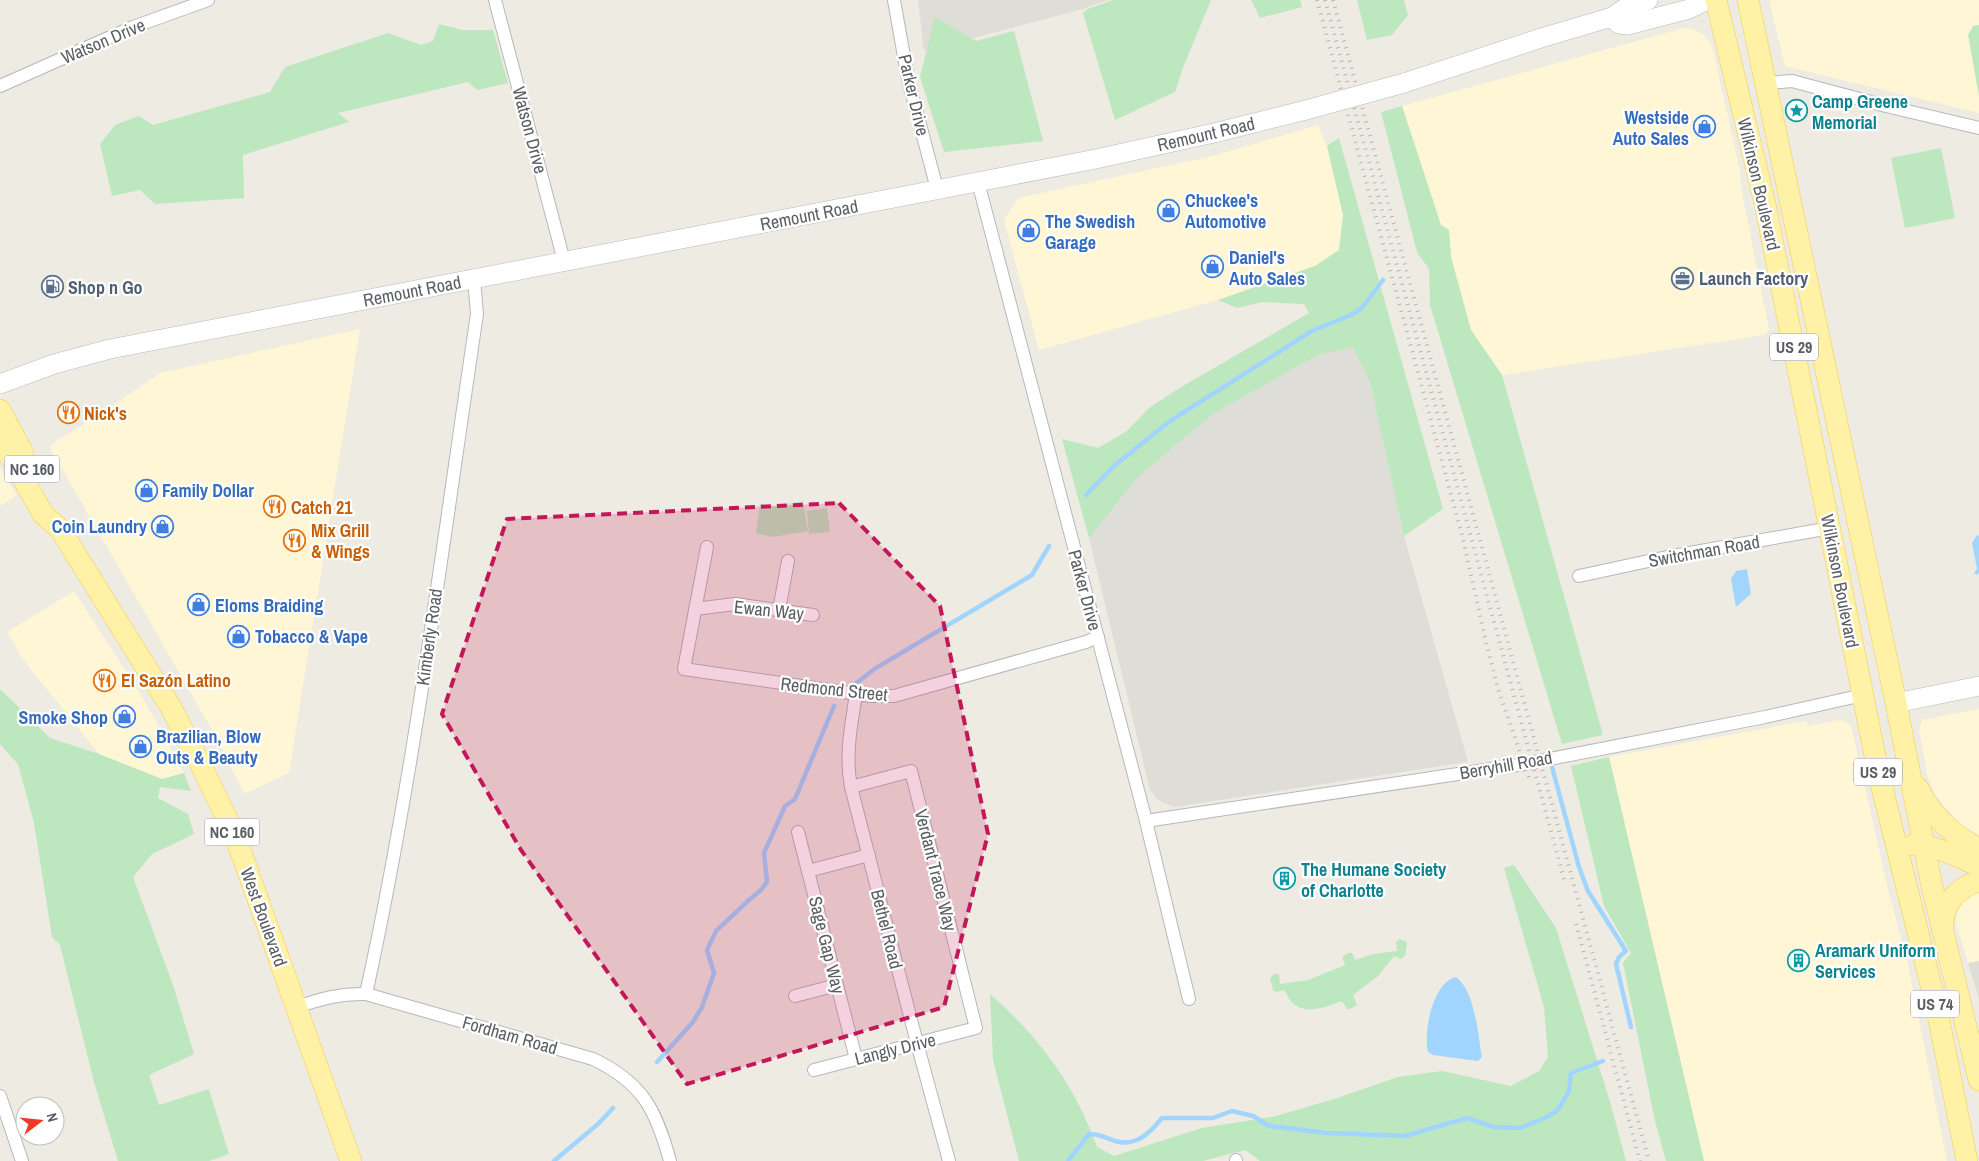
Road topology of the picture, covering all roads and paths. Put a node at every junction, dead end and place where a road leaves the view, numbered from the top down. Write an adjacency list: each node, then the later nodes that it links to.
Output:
1 (208, 0): 10 (street, Watson Drive)
2 (495, 0): 14 (street, Watson Drive)
3 (894, 0): 13 (street, Parker Drive)
4 (1648, 0): 8 (main road, Remount Road)
5 (1707, 0): 8 (main road)
6 (1716, 0): 19 (main road, Wilkinson Boulevard / US 29)
7 (1748, 0): 9 (main road, Wilkinson Boulevard / US 29)
8 (1612, 17): 12 (main road, Remount Road, bridge)
9 (1767, 83): 11 (street); 31 (main road, Wilkinson Boulevard / US 29)
10 (0, 86)
11 (1979, 128)
12 (978, 182): 13 (main road, Remount Road); 27 (street, Parker Drive)
13 (937, 189): 14 (main road, Remount Road)
14 (564, 261): 15 (main road, Remount Road)
15 (474, 279): 16 (main road, Remount Road); 45 (street, Kimberly Road)
16 (0, 384)
17 (0, 410): 20 (main road, West Boulevard / NC 160)
18 (0, 439): 20 (main road, West Boulevard / NC 160)
19 (1830, 528): 23 (street, Switchman Road); 30 (main road, Wilkinson Boulevard / US 29)
20 (60, 529): 48 (main road, West Boulevard / NC 160)
21 (707, 548): 24 (street)
22 (788, 561): 25 (street)
23 (1579, 576)
24 (695, 609): 25 (street, Ewan Way); 29 (street, Redmond Street)
25 (779, 610): 26 (street, Ewan Way)
26 (813, 615)
27 (1098, 638): 29 (street, Redmond Street); 34 (street, Parker Drive)
28 (1979, 686): 31 (main road)
29 (856, 694): 33 (street, Bethel Road)
30 (1863, 695): 34 (street, Berryhill Road); 37 (main road, Wilkinson Boulevard / US 29)
31 (1896, 703): 32 (main road, Wilkinson Boulevard / US 29)
32 (1908, 759): 36 (main road, Wilkinson Boulevard / US 29); 38 (main road)
33 (851, 786): 39 (street, Bethel Road); 49 (street, Verdant Trace Way)
34 (1146, 821): 47 (street, Parker Drive)
35 (798, 832): 41 (street, Sage Gap Way)
36 (1924, 846): 37 (main road); 40 (main road); 43 (main road, Wilkinson Boulevard / US 74)
37 (1896, 848): 59 (main road, Wilkinson Boulevard / US 74)
38 (1979, 849)
39 (868, 856): 41 (street); 50 (street, Bethel Road)
40 (1979, 866)
41 (808, 871): 44 (street, Sage Gap Way)
42 (1979, 881): 43 (main road)
43 (1946, 945): 53 (main road, Wilkinson Boulevard / US 74)
44 (837, 985): 46 (street); 51 (street, Sage Gap Way)
45 (366, 994): 48 (street, Fordham Road); 57 (street, Fordham Road)
46 (795, 996)
47 (1189, 999)
48 (297, 1007): 56 (main road, West Boulevard / NC 160)
49 (976, 1028): 50 (street, Langly Drive)
50 (917, 1043): 51 (street, Langly Drive); 58 (street, Bethel Road)
51 (856, 1059): 52 (street, Langly Drive)
52 (814, 1070)
53 (1979, 1080)
54 (0, 1096): 55 (street)
55 (22, 1161)
56 (351, 1161)
57 (670, 1161)
58 (949, 1161)
59 (1967, 1161)

